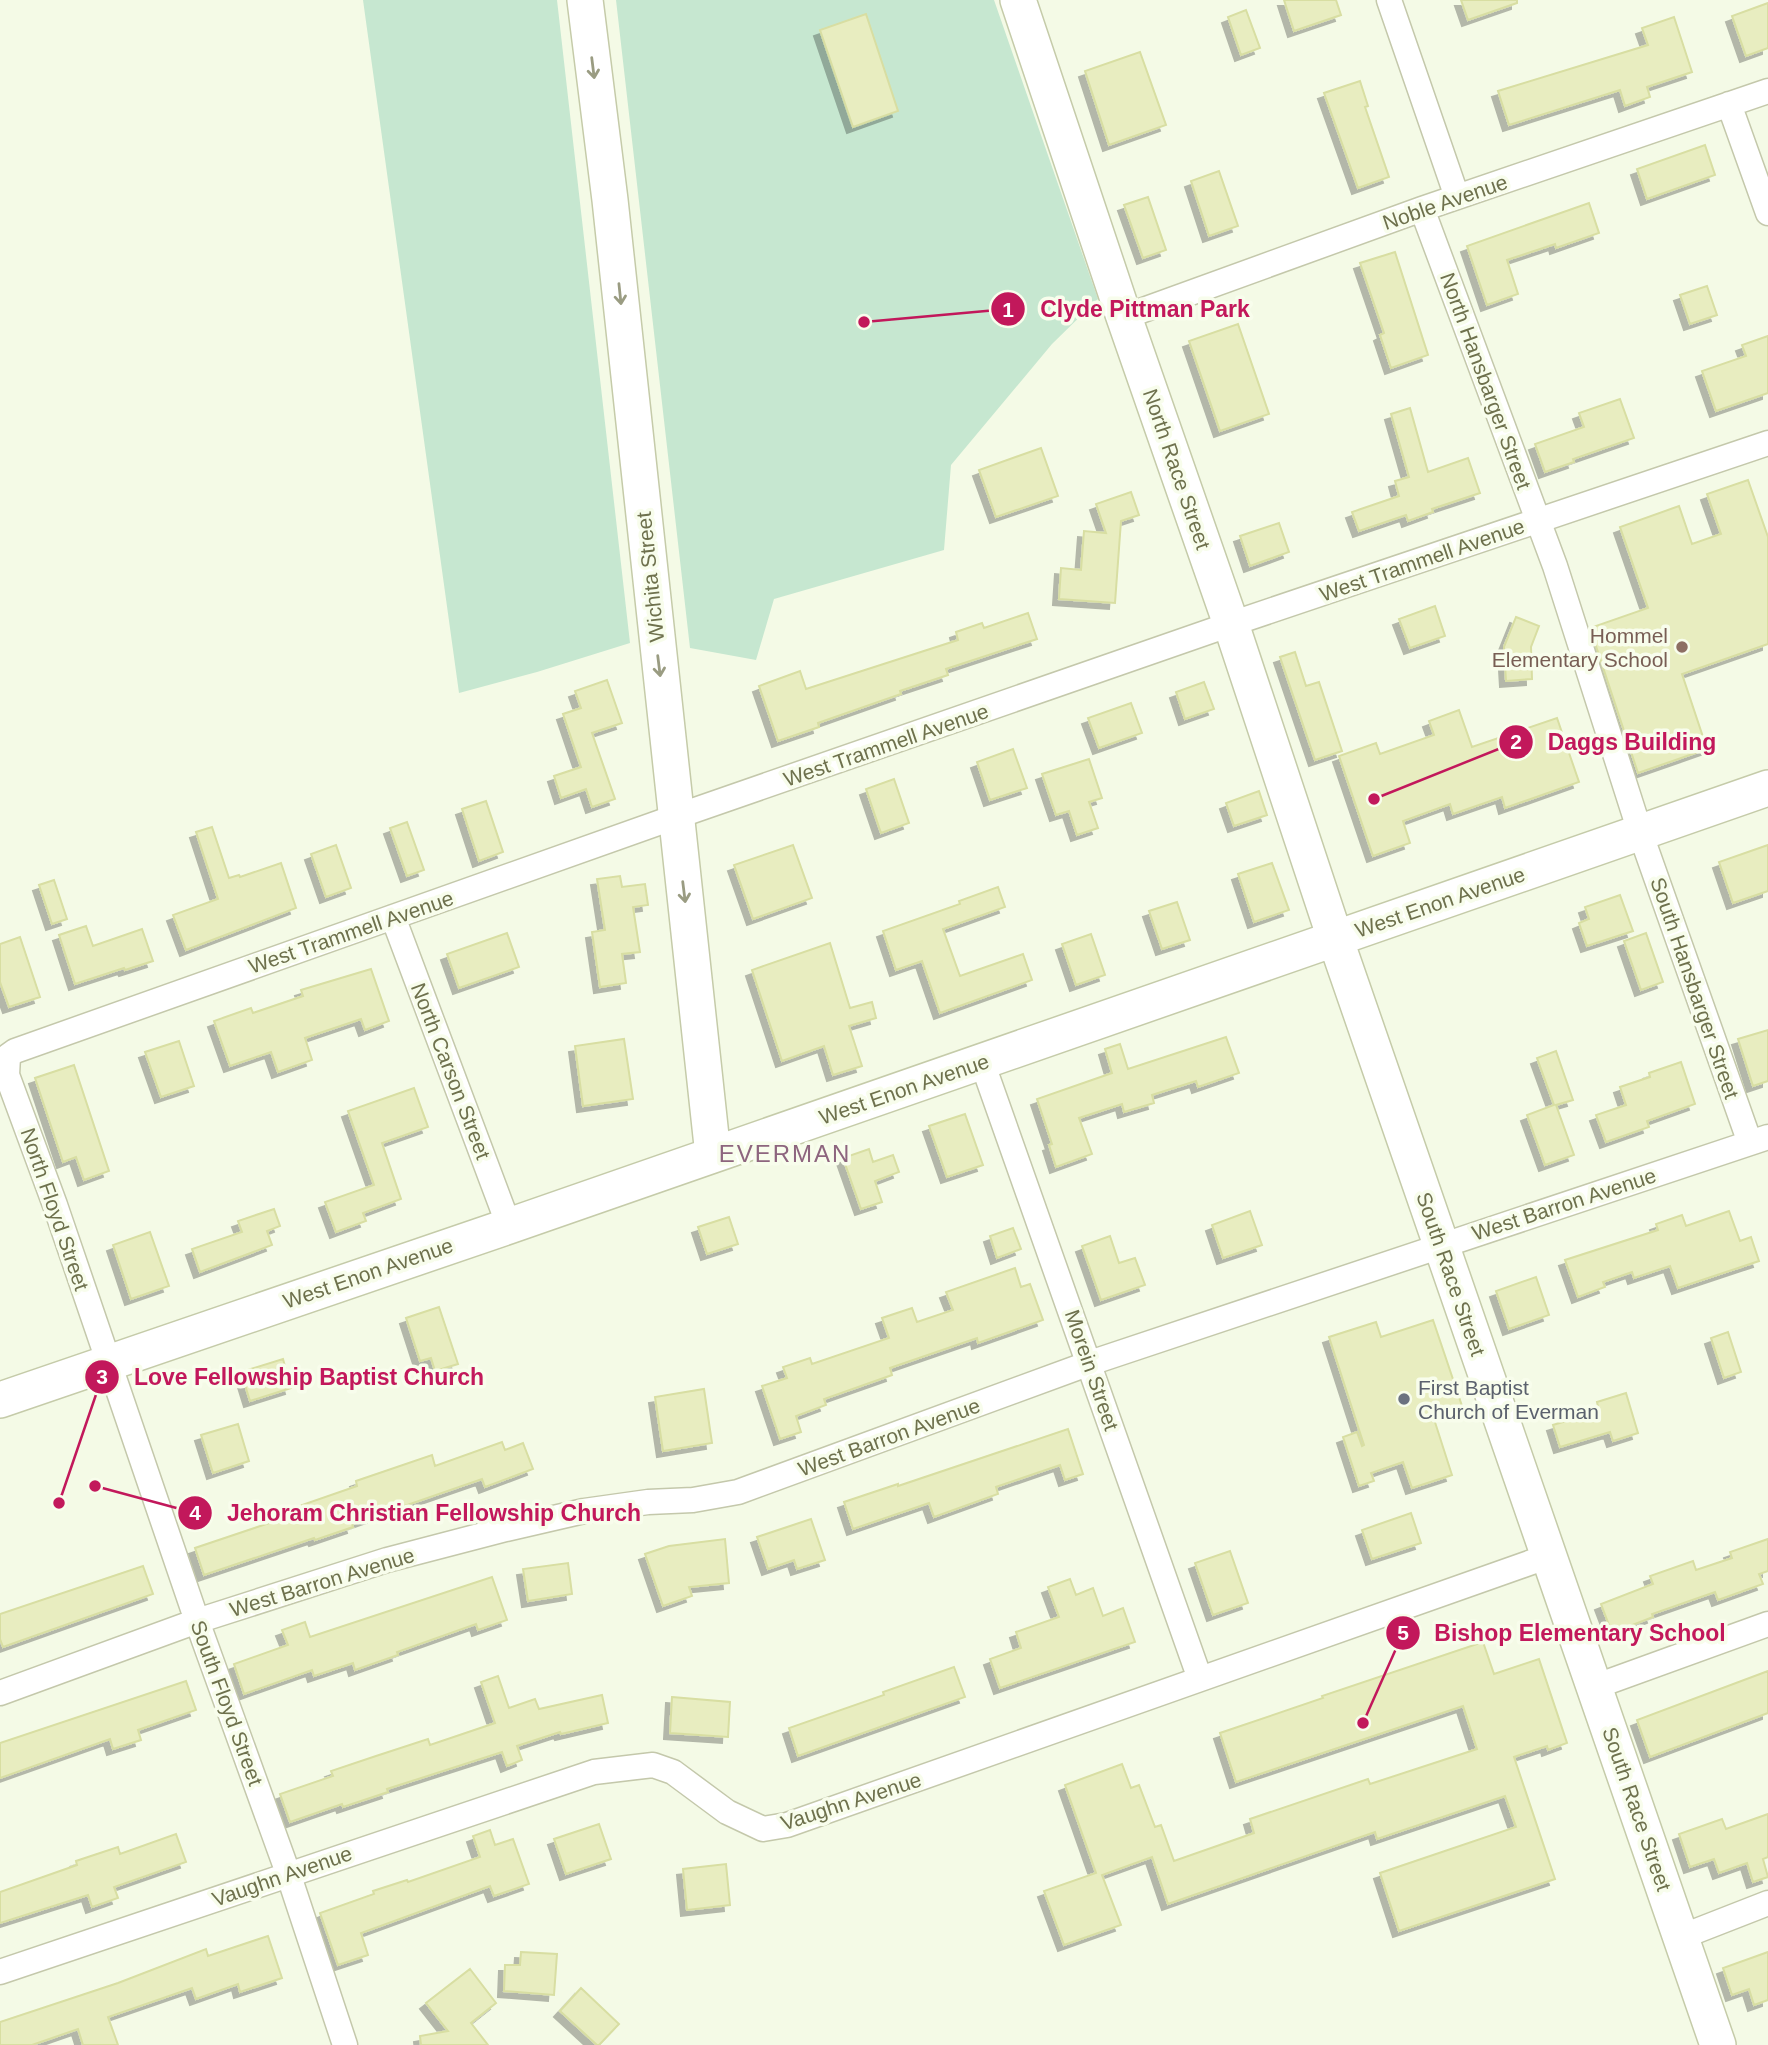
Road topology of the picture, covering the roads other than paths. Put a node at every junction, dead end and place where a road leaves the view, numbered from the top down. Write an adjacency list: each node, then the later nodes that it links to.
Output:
1 (585, 0): 14 (street, Wichita Street, one-way to 14)
2 (1018, 0): 9 (street, North Race Street)
3 (1389, 0): 6 (street)
4 (1768, 90): 5 (street, Noble Avenue)
5 (1729, 104): 6 (street, Noble Avenue); 8 (street)
6 (1457, 197): 7 (street, Noble Avenue)
7 (1422, 209): 9 (street, Noble Avenue); 11 (street, North Hansbarger Street)
8 (1768, 213)
9 (1124, 317): 12 (street, North Race Street)
10 (1768, 443): 11 (street, West Trammell Avenue)
11 (1538, 521): 12 (street, West Trammell Avenue); 15 (street, North Hansbarger Street)
12 (1231, 624): 14 (street, West Trammell Avenue); 17 (street, North Race Street)
13 (1768, 788): 15 (street, West Enon Avenue)
14 (675, 817): 16 (street, West Trammell Avenue); 21 (street, Wichita Street, one-way to 21)
15 (1640, 832): 17 (street, West Enon Avenue); 20 (street, South Hansbarger Street)
16 (393, 917): 18 (street, West Trammell Avenue); 22 (street, North Carson Street)
17 (1335, 938): 19 (street, West Enon Avenue); 23 (street, South Race Street)
18 (8, 1056): 24 (street, North Floyd Street)
19 (982, 1062): 21 (street, West Enon Avenue); 25 (street, Morein Street)
20 (1759, 1140): 23 (street, West Barron Avenue)
21 (713, 1155): 22 (street, West Enon Avenue)
22 (509, 1226): 24 (street, West Enon Avenue)
23 (1441, 1245): 25 (street, West Barron Avenue); 27 (street, South Race Street)
24 (108, 1362): 26 (street, West Enon Avenue); 28 (street, South Floyd Street)
25 (1090, 1363): 28 (street, West Barron Avenue); 30 (street, Morein Street)
26 (0, 1400)
27 (1549, 1556): 30 (street, Vaughn Avenue); 31 (street, South Race Street)
28 (197, 1621): 32 (street, West Barron Avenue); 33 (street, South Floyd Street)
29 (1768, 1624): 31 (street)
30 (1200, 1679): 33 (street, Vaughn Avenue)
31 (1594, 1686): 35 (street, South Race Street)
32 (0, 1693)
33 (288, 1873): 36 (street, Vaughn Avenue); 37 (street, South Floyd Street)
34 (1768, 1903): 35 (street)
35 (1681, 1937): 38 (street, South Race Street)
36 (0, 1972)
37 (345, 2045)
38 (1718, 2045)

